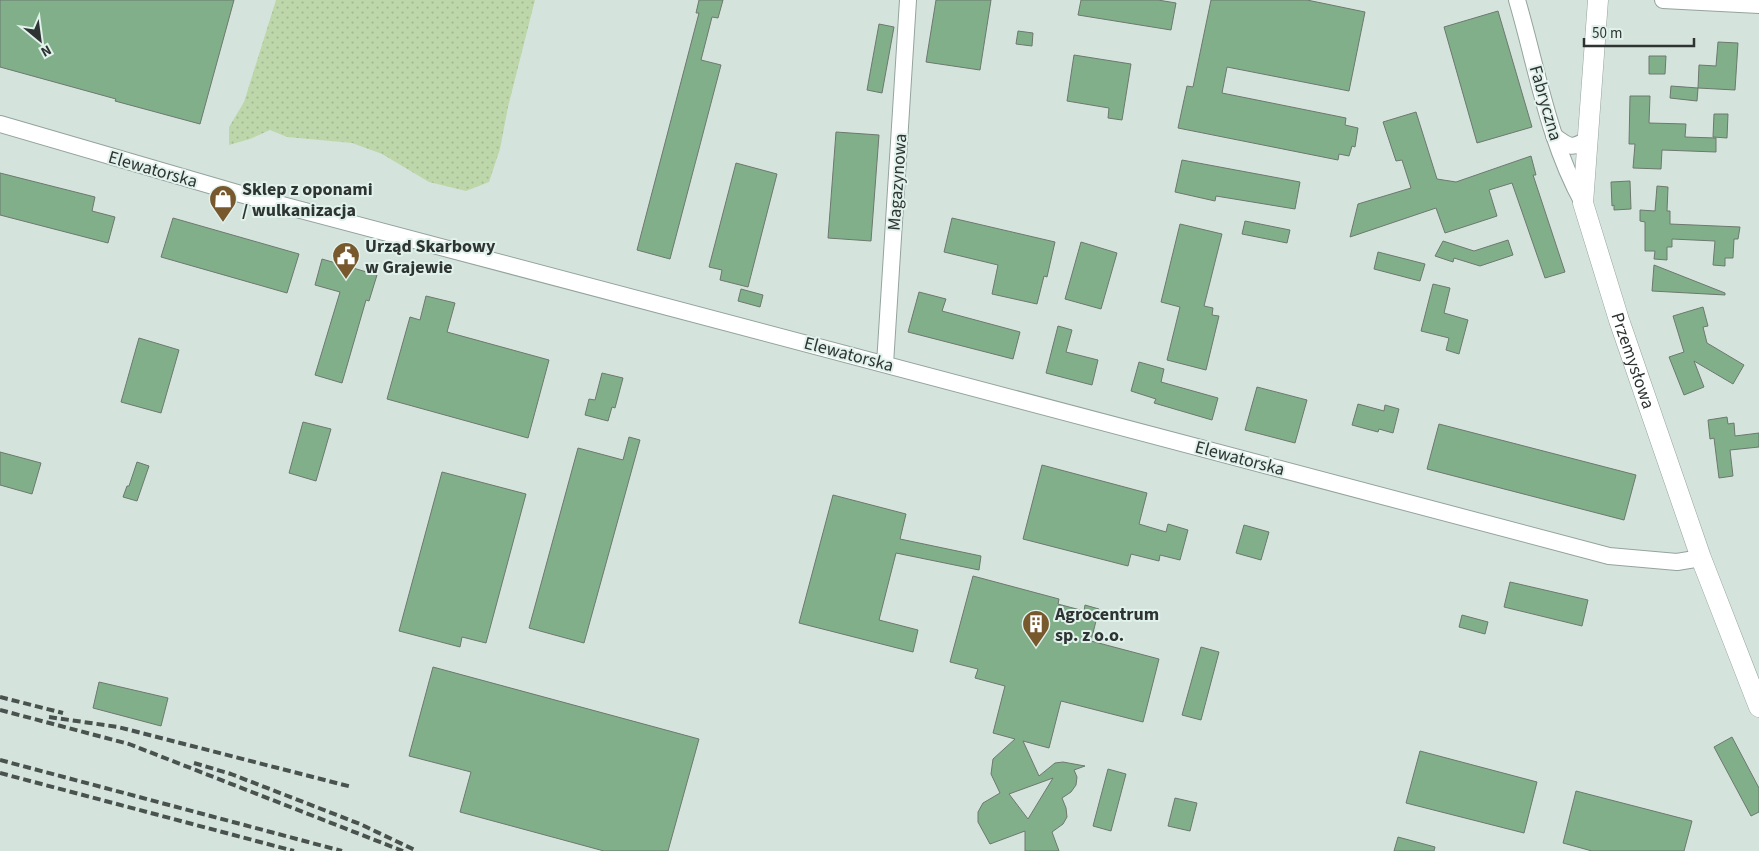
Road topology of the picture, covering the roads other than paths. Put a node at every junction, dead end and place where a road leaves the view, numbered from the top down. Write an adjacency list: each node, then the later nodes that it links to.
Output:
1 (908, 0): 10 (street, Magazynowa)
2 (1517, 0): 7 (street, Fabryczna)
3 (1598, 0): 8 (street, Przemysłowa)
4 (1663, 0): 5 (street)
5 (1759, 5)
6 (0, 124): 10 (street, Elewatorska)
7 (1554, 136): 8 (street); 9 (street, Fabryczna)
8 (1588, 139): 9 (street, Przemysłowa)
9 (1583, 203): 11 (street, Przemysłowa)
10 (885, 364): 11 (street, Elewatorska)
11 (1702, 558): 12 (street, Przemysłowa)
12 (1759, 707)

